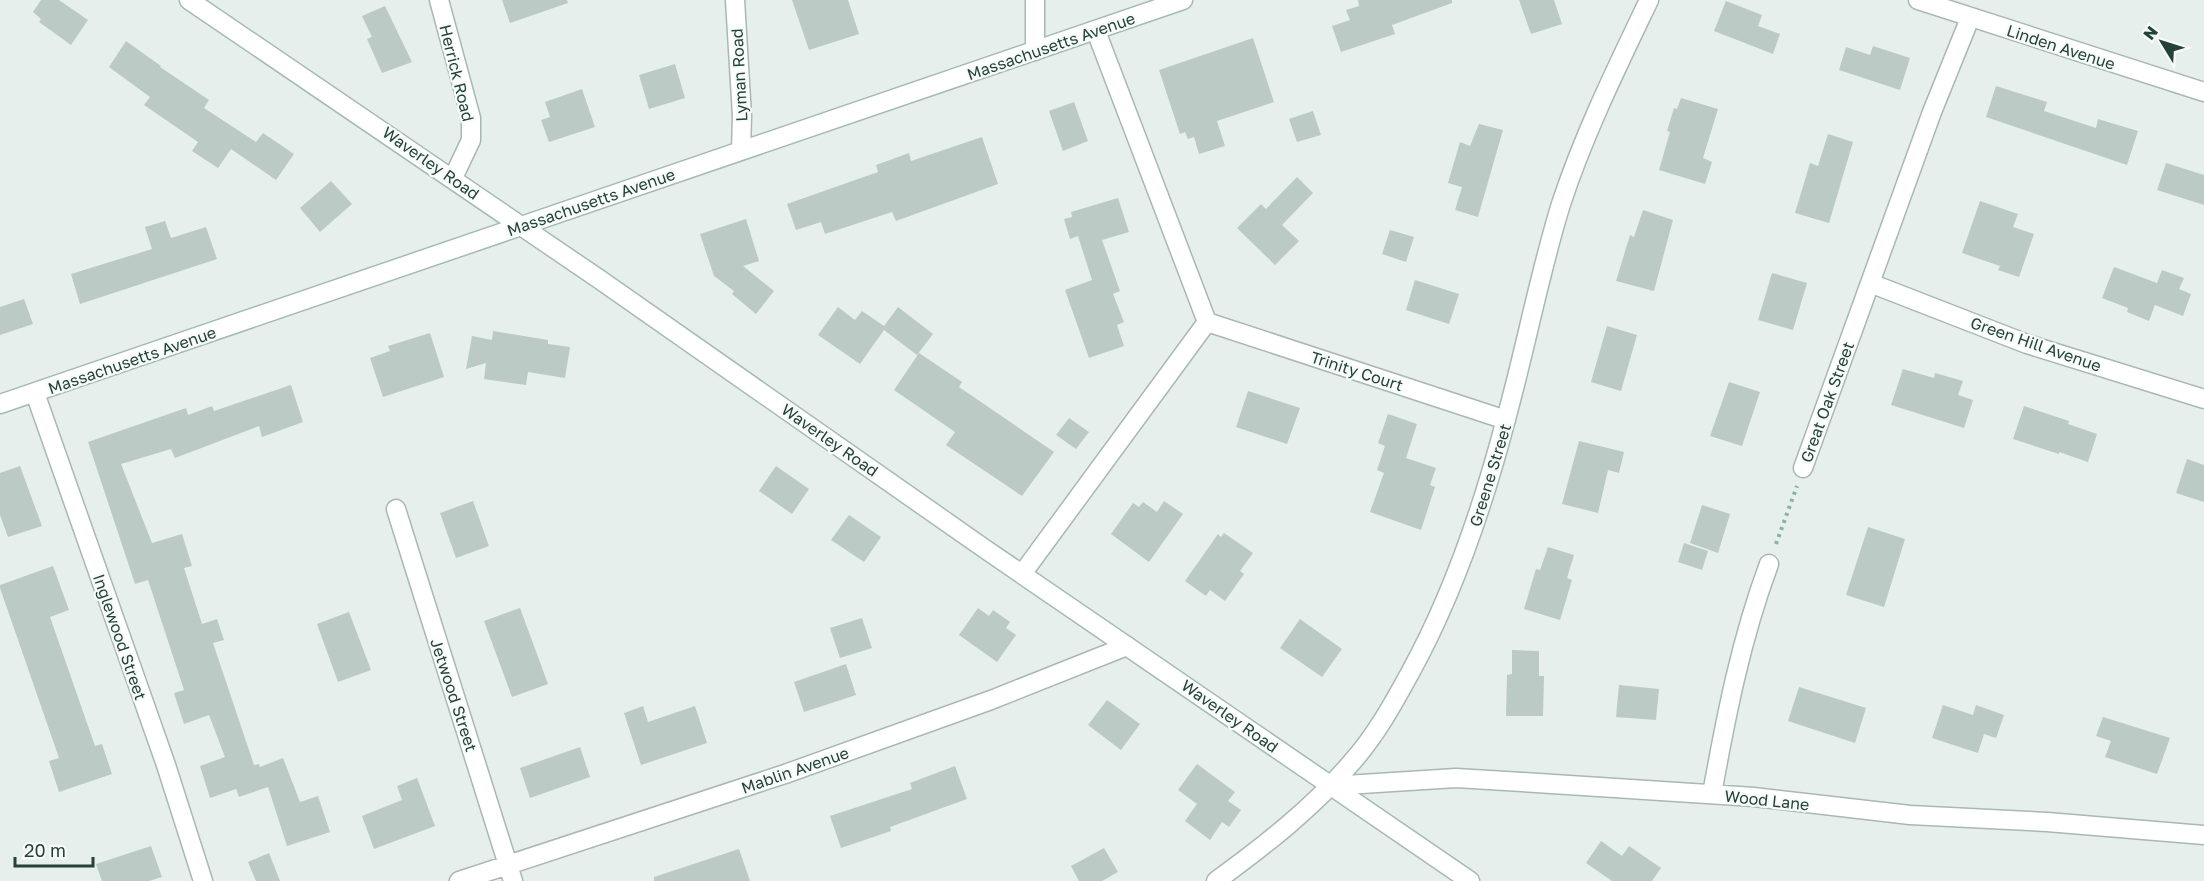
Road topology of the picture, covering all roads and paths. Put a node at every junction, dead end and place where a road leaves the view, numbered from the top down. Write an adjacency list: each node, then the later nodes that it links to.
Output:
1 (189, 0): 13 (street, Waverley Road)
2 (439, 0): 13 (street, Herrick Road)
3 (735, 0): 12 (street, Lyman Road)
4 (1035, 0): 10 (street)
5 (1183, 0): 9 (street, Massachusetts Avenue)
6 (1649, 0): 20 (street, Greene Street)
7 (1918, 0): 8 (street, Linden Avenue)
8 (1970, 18): 11 (street, Linden Avenue); 15 (street, Great Oak Street)
9 (1096, 31): 10 (street, Massachusetts Avenue); 16 (street)
10 (1035, 51): 12 (street, Massachusetts Avenue)
11 (2204, 92)
12 (741, 150): 14 (street, Massachusetts Avenue)
13 (453, 178): 14 (street, Waverley Road)
14 (520, 226): 17 (street, Massachusetts Avenue); 24 (street, Waverley Road)
15 (1870, 283): 18 (street, Green Hill Avenue); 21 (street, Great Oak Street)
16 (1207, 322): 20 (street, Trinity Court); 24 (street)
17 (35, 393): 19 (street, Massachusetts Avenue); 30 (street, Inglewood Street)
18 (2204, 399)
19 (0, 404)
20 (1506, 420): 26 (street, Greene Street)
21 (1803, 468): 23 (path, Great Oak Street)
22 (396, 509): 29 (street, Jetwood Street)
23 (1768, 564): 27 (street)
24 (1022, 574): 25 (street, Waverley Road)
25 (1127, 646): 26 (street, Waverley Road); 29 (street, Mablin Avenue)
26 (1330, 786): 27 (street, Wood Lane); 32 (street, Greene Street); 33 (street, Waverley Road)
27 (1712, 794): 28 (street, Wood Lane)
28 (2204, 835)
29 (510, 873): 31 (street, Mablin Avenue)
30 (203, 881)
31 (459, 881)
32 (1216, 881)
33 (1470, 881)

